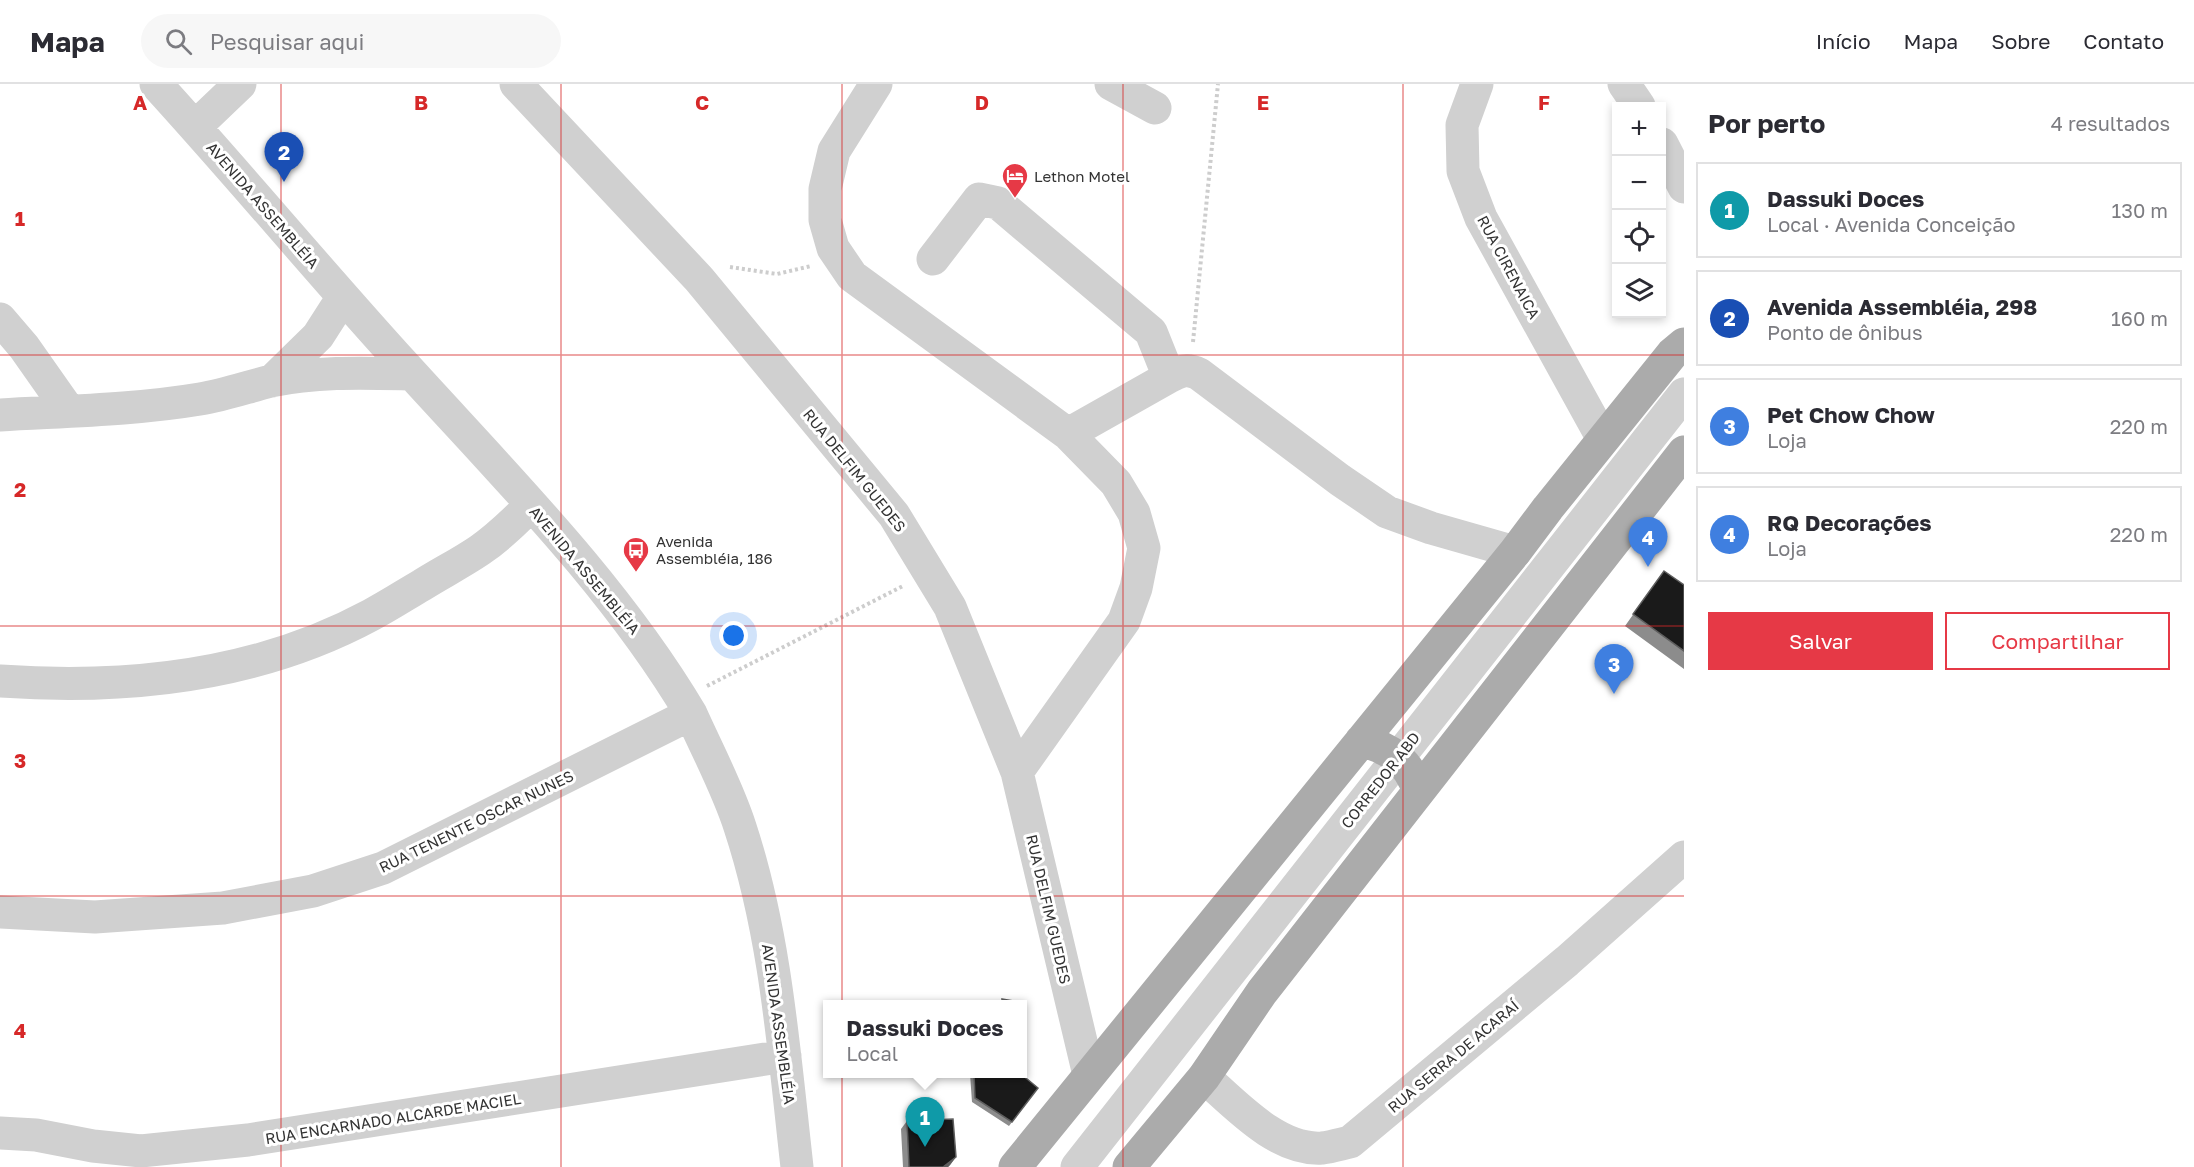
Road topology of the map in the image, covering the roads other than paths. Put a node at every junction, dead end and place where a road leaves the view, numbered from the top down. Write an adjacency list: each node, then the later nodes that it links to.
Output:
1 (156, 84): 10 (street, AVENIDA ASSEMBLÉIA)
2 (240, 84): 10 (street)
3 (516, 84): 32 (street, RUA DELFIM GUEDES)
4 (876, 84): 23 (street)
5 (1111, 84): 9 (street)
6 (1477, 84): 24 (street, RUA CIRENAICA)
7 (1624, 84): 8 (street)
8 (1636, 102)
9 (1155, 108)
10 (195, 127): 14 (street, AVENIDA ASSEMBLÉIA)
11 (1666, 152): 12 (street)
12 (1684, 187)
13 (933, 259): 17 (street)
14 (343, 297): 18 (street, AVENIDA ASSEMBLÉIA); 19 (street)
15 (0, 319): 21 (street)
16 (1684, 344): 24 (main road)
17 (1180, 373): 23 (street); 27 (street)
18 (412, 374): 19 (street); 26 (street, AVENIDA ASSEMBLÉIA)
19 (272, 381): 21 (street)
20 (1684, 394): 31 (street, CORREDOR ABD)
21 (69, 411): 22 (street)
22 (0, 415)
23 (1068, 434): 32 (street)
24 (1603, 439): 27 (main road)
25 (1684, 452): 33 (main road)
26 (531, 505): 28 (street); 29 (street, AVENIDA ASSEMBLÉIA)
27 (1515, 552): 30 (main road)
28 (0, 681)
29 (687, 706): 35 (street, RUA TENENTE OSCAR NUNES); 36 (street, AVENIDA ASSEMBLÉIA)
30 (1361, 741): 31 (main road); 37 (main road)
31 (1397, 757): 33 (main road); 42 (street, CORREDOR ABD)
32 (1017, 772): 37 (street, RUA DELFIM GUEDES)
33 (1419, 791): 38 (main road)
34 (1684, 858): 38 (street, RUA SERRA DE ACARAÍ)
35 (0, 912)
36 (785, 1056): 39 (street, RUA ENCARNADO ALCARDE MACIEL); 40 (street, AVENIDA ASSEMBLÉIA)
37 (1089, 1075): 41 (main road)
38 (1204, 1077): 43 (main road)
39 (0, 1134)
40 (797, 1167)
41 (1015, 1167)
42 (1077, 1167)
43 (1129, 1167)

